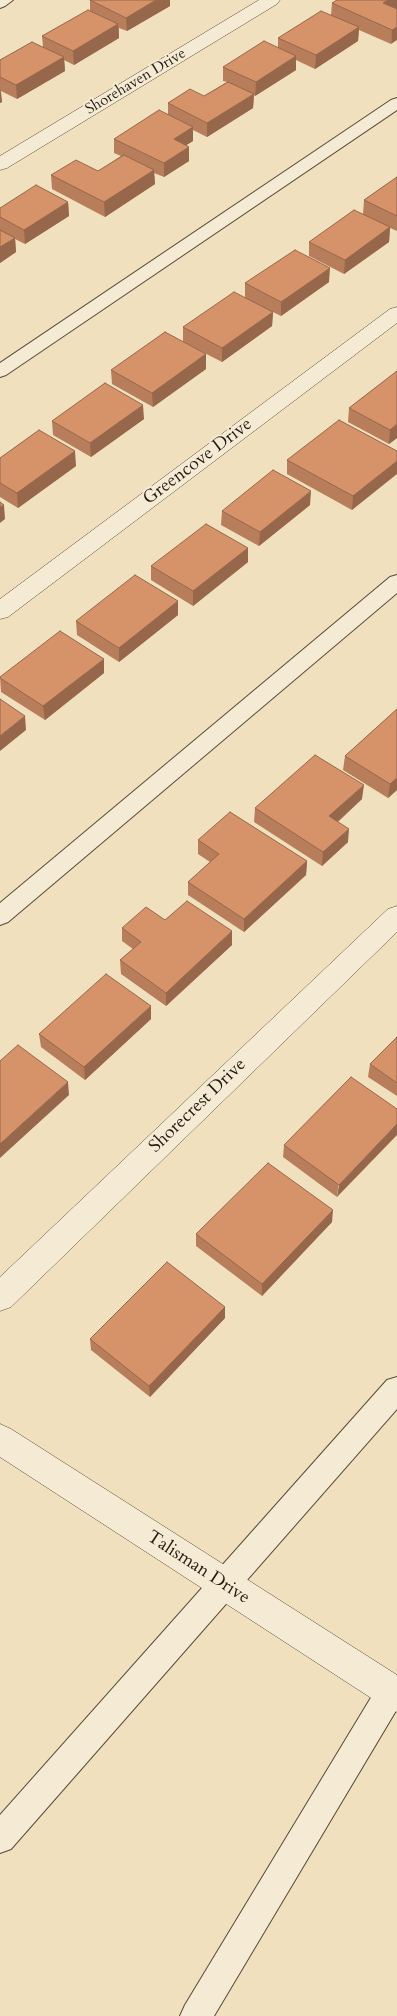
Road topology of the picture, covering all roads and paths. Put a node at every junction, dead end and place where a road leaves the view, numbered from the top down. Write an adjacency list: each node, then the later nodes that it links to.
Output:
1 (5, 0): 3 (lane)
2 (271, 0): 5 (street, Shorehaven Drive)
3 (0, 3)
4 (397, 103): 7 (lane)
5 (0, 164)
6 (397, 313): 9 (street, Greencove Drive)
7 (0, 371)
8 (397, 582): 10 (lane)
9 (0, 611)
10 (0, 916)
11 (397, 916): 12 (street, Shorecrest Drive)
12 (0, 1297)
13 (397, 1390): 15 (lane)
14 (0, 1439): 15 (street, Talisman Drive)
15 (224, 1585): 16 (street, Talisman Drive); 17 (lane)
16 (394, 1693): 18 (lane)
17 (0, 1838)
18 (196, 2016)

